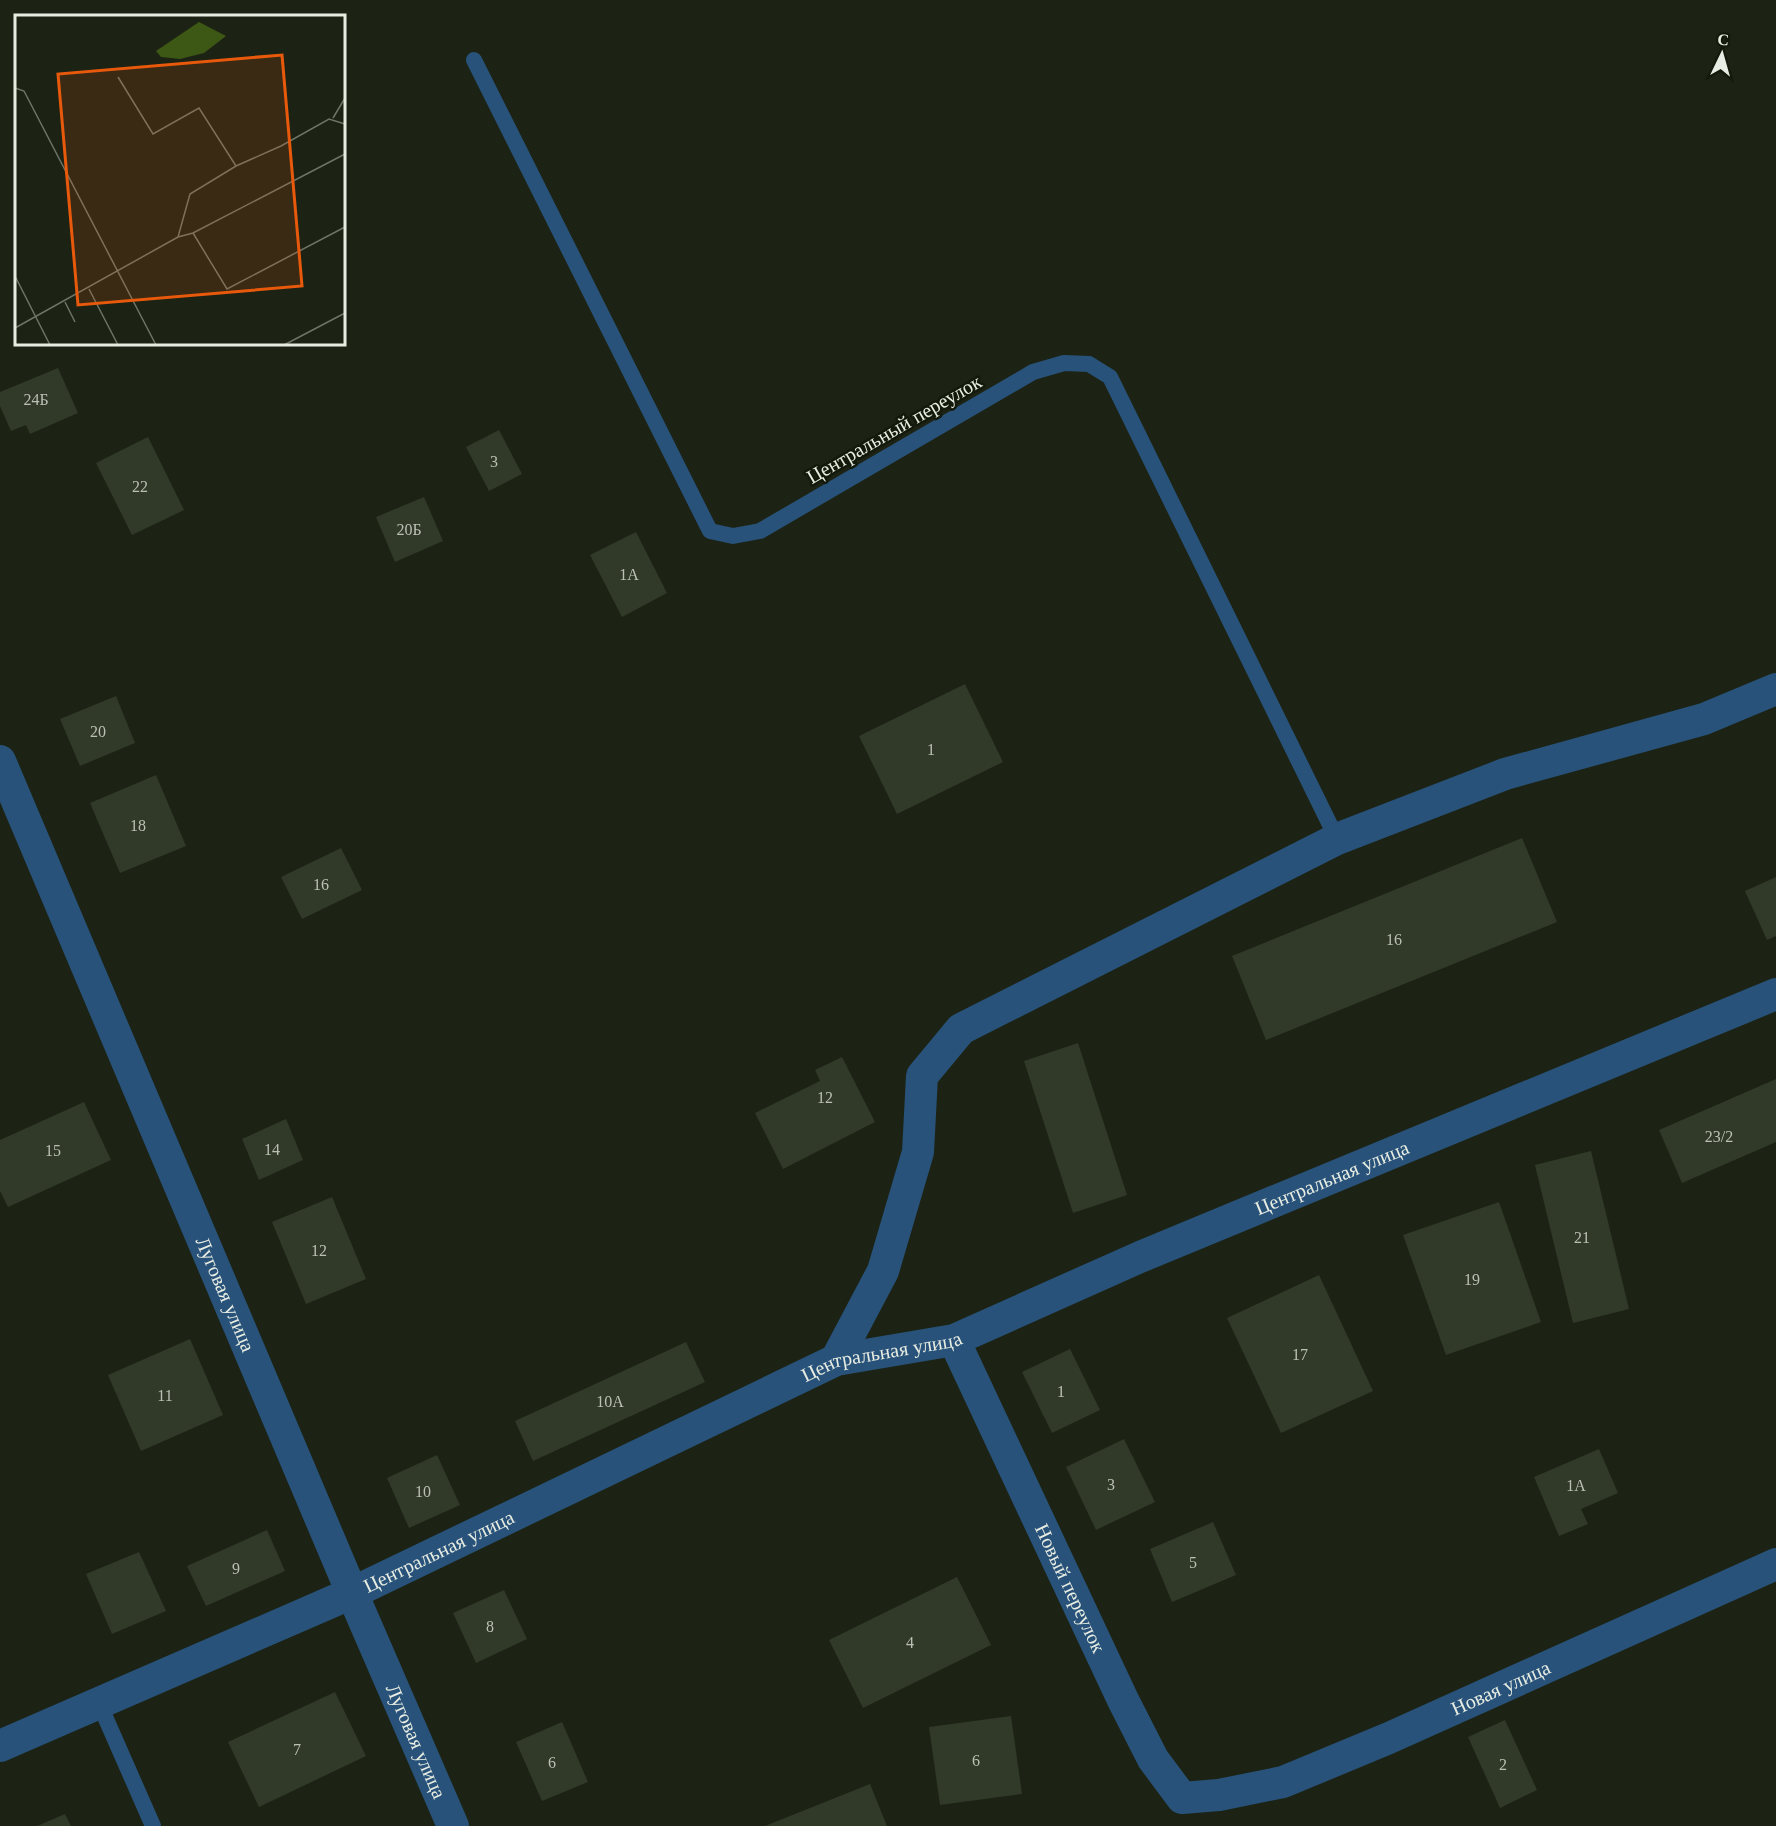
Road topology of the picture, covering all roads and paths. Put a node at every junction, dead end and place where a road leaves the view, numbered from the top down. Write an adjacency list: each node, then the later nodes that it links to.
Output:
1 (474, 60): 4 (lane, Центральный переулок)
2 (1776, 689): 4 (street)
3 (0, 761): 9 (street, Луговая улица)
4 (1336, 839): 7 (street)
5 (1776, 994): 6 (street, Центральная улица)
6 (954, 1340): 7 (street, Центральная улица); 12 (street, Новый переулок)
7 (836, 1360): 9 (street, Центральная улица)
8 (1776, 1564): 12 (street, Новая улица)
9 (352, 1593): 10 (street, Центральная улица); 14 (street, Луговая улица)
10 (99, 1703): 11 (street, Центральная улица); 13 (lane)
11 (0, 1746)
12 (1219, 1795)
13 (153, 1826)
14 (453, 1826)

